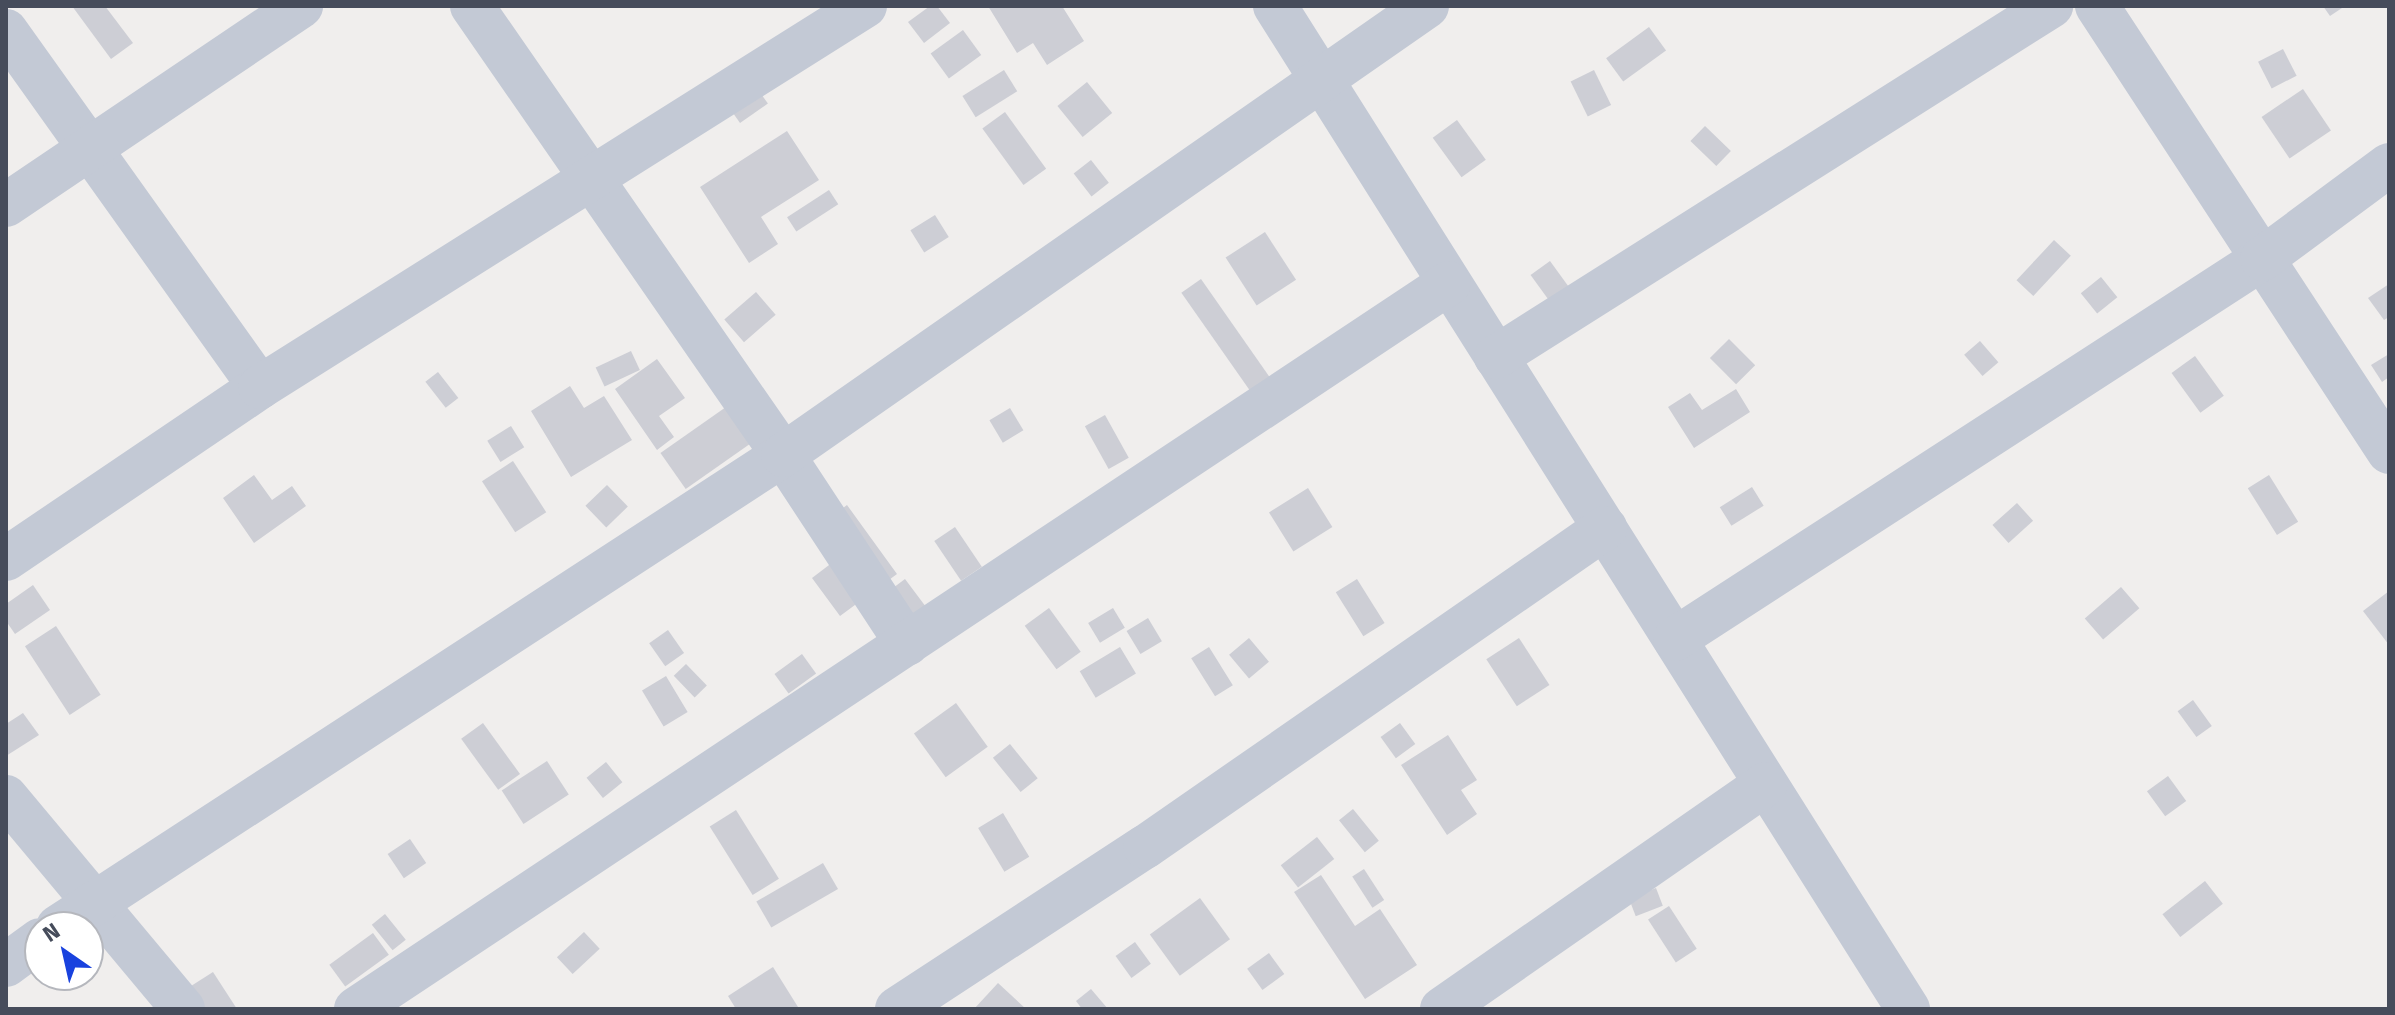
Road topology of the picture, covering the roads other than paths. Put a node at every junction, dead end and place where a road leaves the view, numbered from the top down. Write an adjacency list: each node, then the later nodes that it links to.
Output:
1 (301, 6): 10 (street)
2 (472, 6): 12 (street)
3 (865, 6): 12 (street)
4 (1275, 6): 9 (street)
5 (1427, 6): 9 (street)
6 (2051, 6): 16 (street)
7 (2097, 6): 14 (street)
8 (6, 31): 10 (street)
9 (1319, 77): 15 (street); 19 (street)
10 (87, 150): 13 (street); 17 (street)
11 (2389, 165): 14 (street)
12 (591, 177): 17 (street); 19 (street)
13 (6, 205)
14 (2262, 259): 18 (street); 22 (street)
15 (1449, 283): 16 (street); 23 (street)
16 (1496, 357): 20 (street)
17 (260, 387): 21 (street)
18 (2389, 452)
19 (783, 455): 23 (street); 27 (street)
20 (1605, 528): 22 (street); 33 (street)
21 (6, 559)
22 (1675, 639): 24 (street)
23 (907, 644): 32 (street)
24 (1766, 784): 34 (street); 35 (street)
25 (6, 797): 26 (street)
26 (72, 911)
27 (80, 911)
28 (104, 941): 31 (street)
29 (24, 952): 30 (street)
30 (6, 965)
31 (183, 1009)
32 (356, 1009)
33 (897, 1009)
34 (1442, 1009)
35 (1908, 1009)

